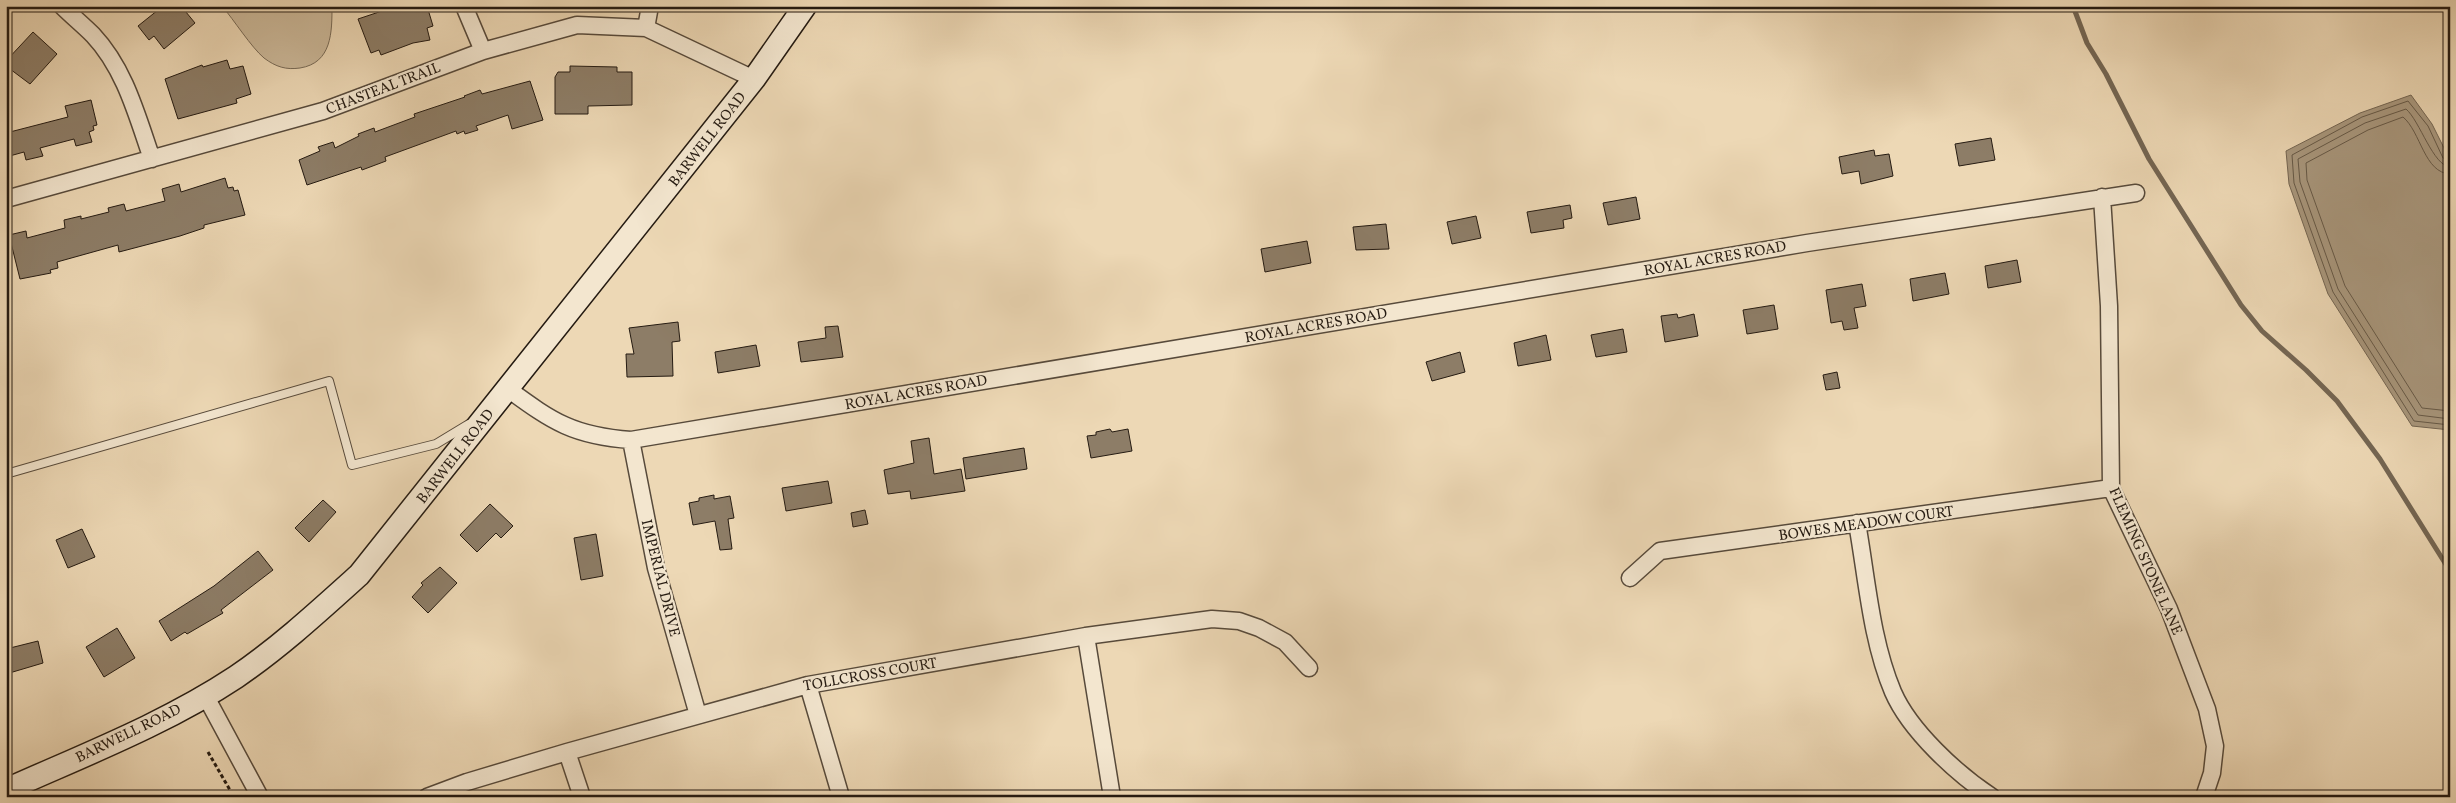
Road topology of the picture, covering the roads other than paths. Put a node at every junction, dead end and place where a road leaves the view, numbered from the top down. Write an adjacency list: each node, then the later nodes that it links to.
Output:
1 (62, 6): 8 (street)
2 (464, 6): 6 (street)
3 (650, 6): 5 (street)
4 (804, 6): 7 (street, BARWELL ROAD)
5 (646, 28): 6 (street, CHASTEAL TRAIL); 7 (street, CHASTEAL TRAIL)
6 (483, 51): 8 (street, CHASTEAL TRAIL)
7 (754, 79): 12 (street, BARWELL ROAD)
8 (152, 159): 10 (street, CHASTEAL TRAIL)
9 (2136, 193): 11 (street, ROYAL ACRES ROAD)
10 (6, 198)
11 (2102, 198): 14 (street, ROYAL ACRES ROAD); 16 (street, FLEMING STONE LANE)
12 (508, 390): 13 (street, BARWELL ROAD); 14 (street, ROYAL ACRES ROAD)
13 (488, 413): 15 (lane); 22 (street, BARWELL ROAD)
14 (632, 440): 23 (street, IMPERIAL DRIVE)
15 (6, 474)
16 (2111, 488): 17 (street, BOWES MEADOW COURT); 32 (street, FLEMING STONE LANE)
17 (1857, 523): 18 (street, BOWES MEADOW COURT); 31 (street)
18 (1630, 578)
19 (1086, 636): 20 (street, TOLLCROSS COURT); 21 (street, TOLLCROSS COURT); 30 (street)
20 (1309, 668)
21 (808, 685): 23 (street, TOLLCROSS COURT); 29 (street)
22 (205, 695): 25 (street, BARWELL ROAD); 26 (street)
23 (698, 714): 24 (street, TOLLCROSS COURT)
24 (567, 752): 27 (street, TOLLCROSS COURT); 28 (street)
25 (6, 790)
26 (260, 797)
27 (427, 797)
28 (582, 797)
29 (841, 797)
30 (1112, 797)
31 (1992, 797)
32 (2204, 797)

